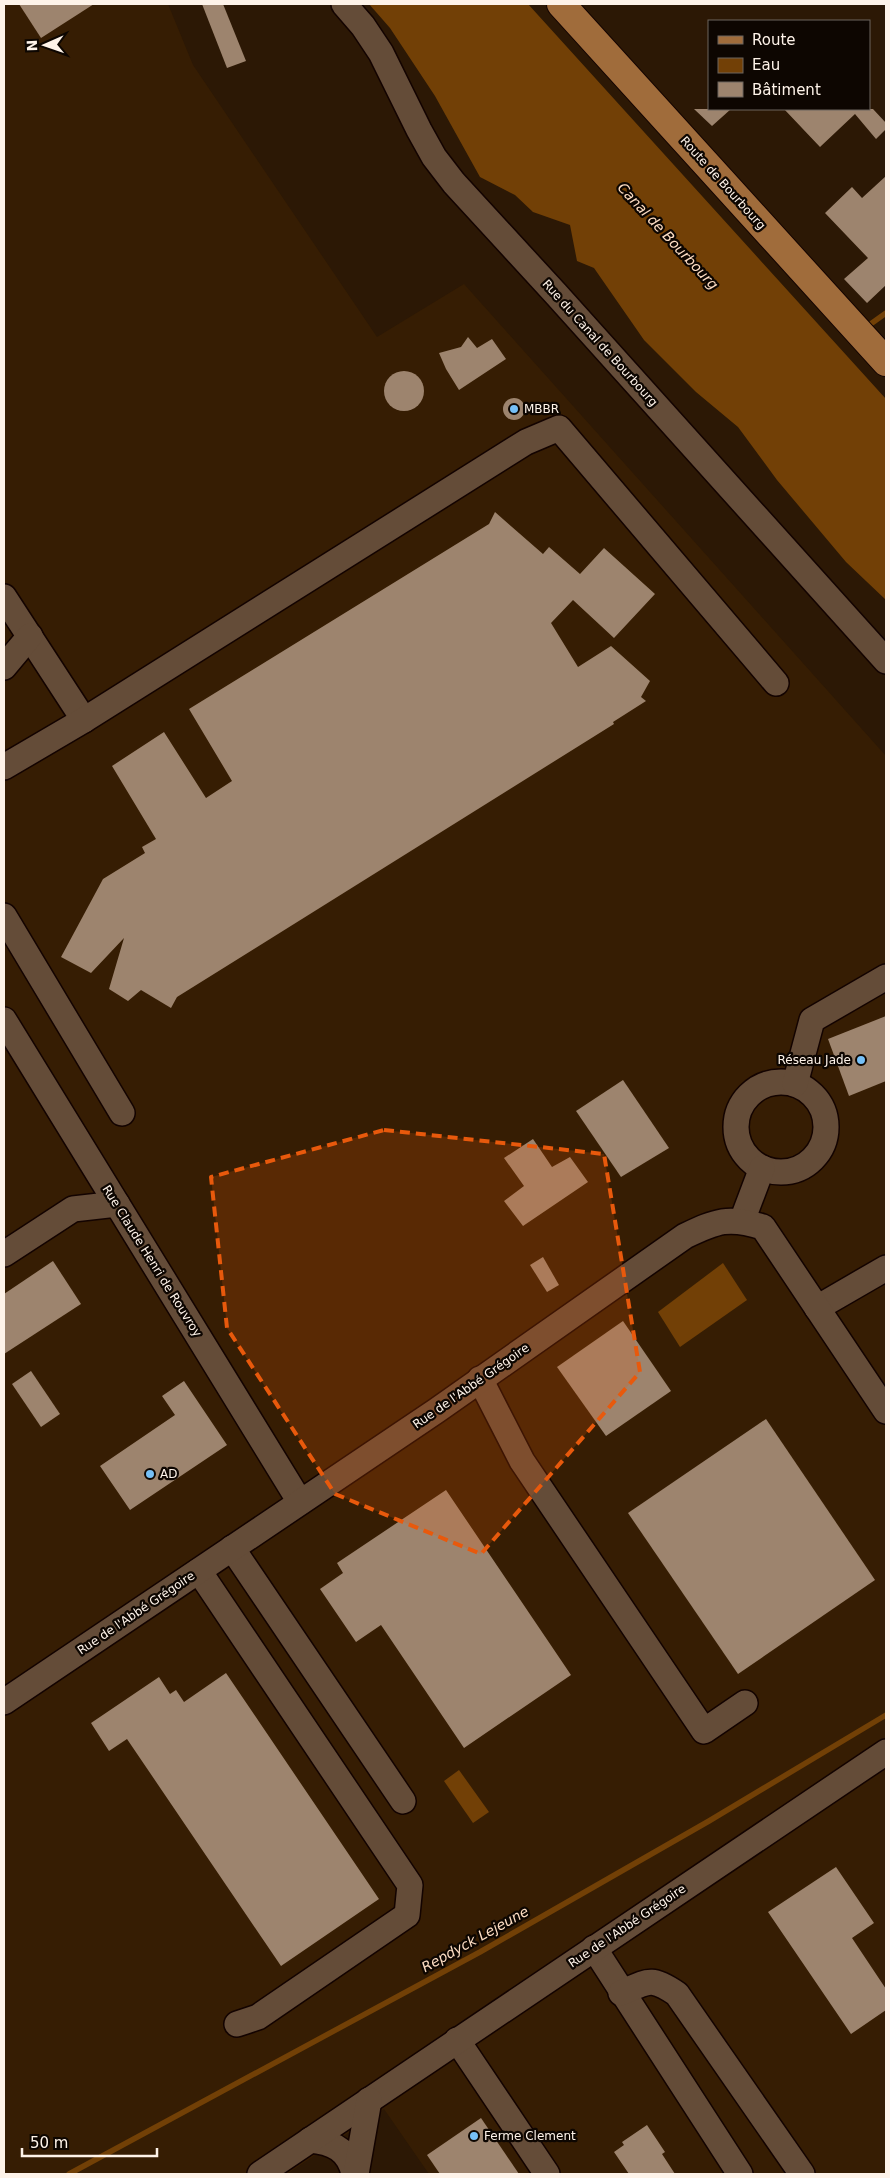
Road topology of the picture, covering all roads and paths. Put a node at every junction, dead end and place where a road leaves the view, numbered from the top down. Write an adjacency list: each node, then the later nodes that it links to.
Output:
1 (344, 4): 6 (street, Rue du Canal de Bourbourg)
2 (560, 4): 3 (main road, Route de Bourbourg)
3 (886, 362)
4 (4, 597): 5 (street)
5 (30, 636): 7 (street); 9 (street)
6 (886, 661)
7 (4, 668)
8 (776, 683): 9 (street)
9 (84, 720): 10 (street)
10 (4, 767)
11 (4, 916): 15 (street)
12 (886, 977): 14 (street)
13 (4, 1020): 17 (street, Rue Claude Henri de Rouvroy)
14 (795, 1084): 16 (street); 16 (street)
15 (122, 1113)
16 (762, 1168): 18 (street)
17 (117, 1204): 19 (street); 24 (street, Rue Claude Henri de Rouvroy)
18 (742, 1220): 21 (street, Rue de l'Abbé Grégoire); 22 (street, Rue de l'Abbé Grégoire)
19 (4, 1254)
20 (886, 1268): 21 (street)
21 (817, 1308): 23 (street, Rue de l'Abbé Grégoire)
22 (480, 1380): 24 (street, Rue de l'Abbé Grégoire); 28 (street)
23 (886, 1411)
24 (300, 1502): 25 (street, Rue de l'Abbé Grégoire)
25 (232, 1548): 26 (street, Rue de l'Abbé Grégoire); 30 (street)
26 (199, 1571): 27 (street, Rue de l'Abbé Grégoire); 33 (street)
27 (4, 1702)
28 (745, 1702)
29 (886, 1752): 31 (street, Rue de l'Abbé Grégoire)
30 (402, 1801)
31 (594, 1948): 32 (street); 34 (street, Rue de l'Abbé Grégoire)
32 (621, 1993): 40 (street); 41 (street)
33 (237, 2024)
34 (456, 2040): 35 (street, Rue de l'Abbé Grégoire); 39 (street)
35 (369, 2100): 36 (street, Rue de l'Abbé Grégoire); 38 (street)
36 (310, 2140): 37 (street, Rue de l'Abbé Grégoire); 38 (street)
37 (260, 2174)
38 (355, 2174)
39 (547, 2174)
40 (740, 2174)
41 (802, 2174)

